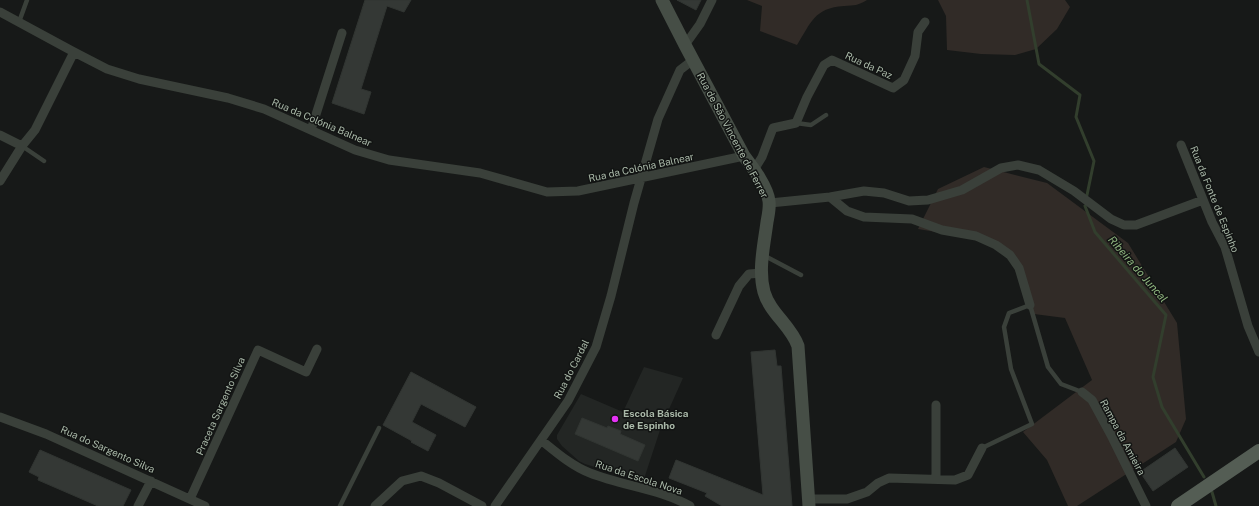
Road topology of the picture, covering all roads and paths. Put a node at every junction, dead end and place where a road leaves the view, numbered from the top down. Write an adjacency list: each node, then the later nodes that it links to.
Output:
1 (27, 0): 5 (lane)
2 (662, 0): 8 (street, Rua de São Vincente de Ferrer)
3 (712, 0): 8 (street)
4 (0, 12): 5 (street, Rua da Colónia Balnear)
5 (19, 22): 9 (street, Rua da Colónia Balnear)
6 (925, 22): 12 (street, Rua da Paz)
7 (342, 32): 13 (street)
8 (685, 45): 10 (street, Rua de São Vincente de Ferrer)
9 (74, 52): 13 (street, Rua da Colónia Balnear); 16 (street)
10 (693, 60): 17 (street, Rua de São Vincente de Ferrer); 20 (street, Rua do Cardal)
11 (826, 115): 12 (lane)
12 (796, 123): 19 (street)
13 (311, 130): 20 (street, Rua da Colónia Balnear)
14 (0, 135): 16 (street)
15 (1181, 145): 23 (street, Rua da Fonte de Espinho)
16 (22, 146): 18 (lane); 21 (street)
17 (744, 156): 19 (street, Rua de São Vincente de Ferrer); 20 (street, Rua da Colónia Balnear)
18 (44, 161)
19 (754, 170): 24 (street, Rua de São Vincente de Ferrer)
20 (642, 178): 36 (street, Rua do Cardal)
21 (0, 181)
22 (830, 197): 23 (street); 24 (street); 28 (street)
23 (1203, 200): 31 (street, Rua da Fonte de Espinho)
24 (770, 203): 25 (street, Rua de São Vincente de Ferrer)
25 (763, 256): 26 (street, Rua de São Vincente de Ferrer); 27 (lane)
26 (762, 273): 29 (street); 42 (street, Rua de São Vincente de Ferrer)
27 (801, 275)
28 (1030, 305): 32 (lane, Rampa da Amieira); 37 (lane)
29 (716, 335)
30 (317, 349): 41 (street, Praceta Sargento Silva)
31 (1259, 352)
32 (1082, 392): 51 (street, Rampa da Amieira)
33 (936, 405): 39 (street)
34 (0, 416): 40 (street, Rua do Sargento Silva)
35 (379, 428): 46 (lane)
36 (541, 440): 49 (street, Rua do Cardal); 50 (street, Rua da Escola Nova)
37 (982, 448): 39 (street)
38 (1259, 450): 43 (main road)
39 (936, 479): 42 (street)
40 (151, 481): 41 (street, Rua do Sargento Silva); 44 (street)
41 (190, 499): 45 (street, Rua do Sargento Silva)
42 (809, 503)
43 (1186, 504)
44 (138, 506)
45 (205, 506)
46 (340, 506)
47 (375, 506): 48 (street)
48 (482, 506)
49 (495, 506)
50 (690, 506)
51 (1146, 506)

